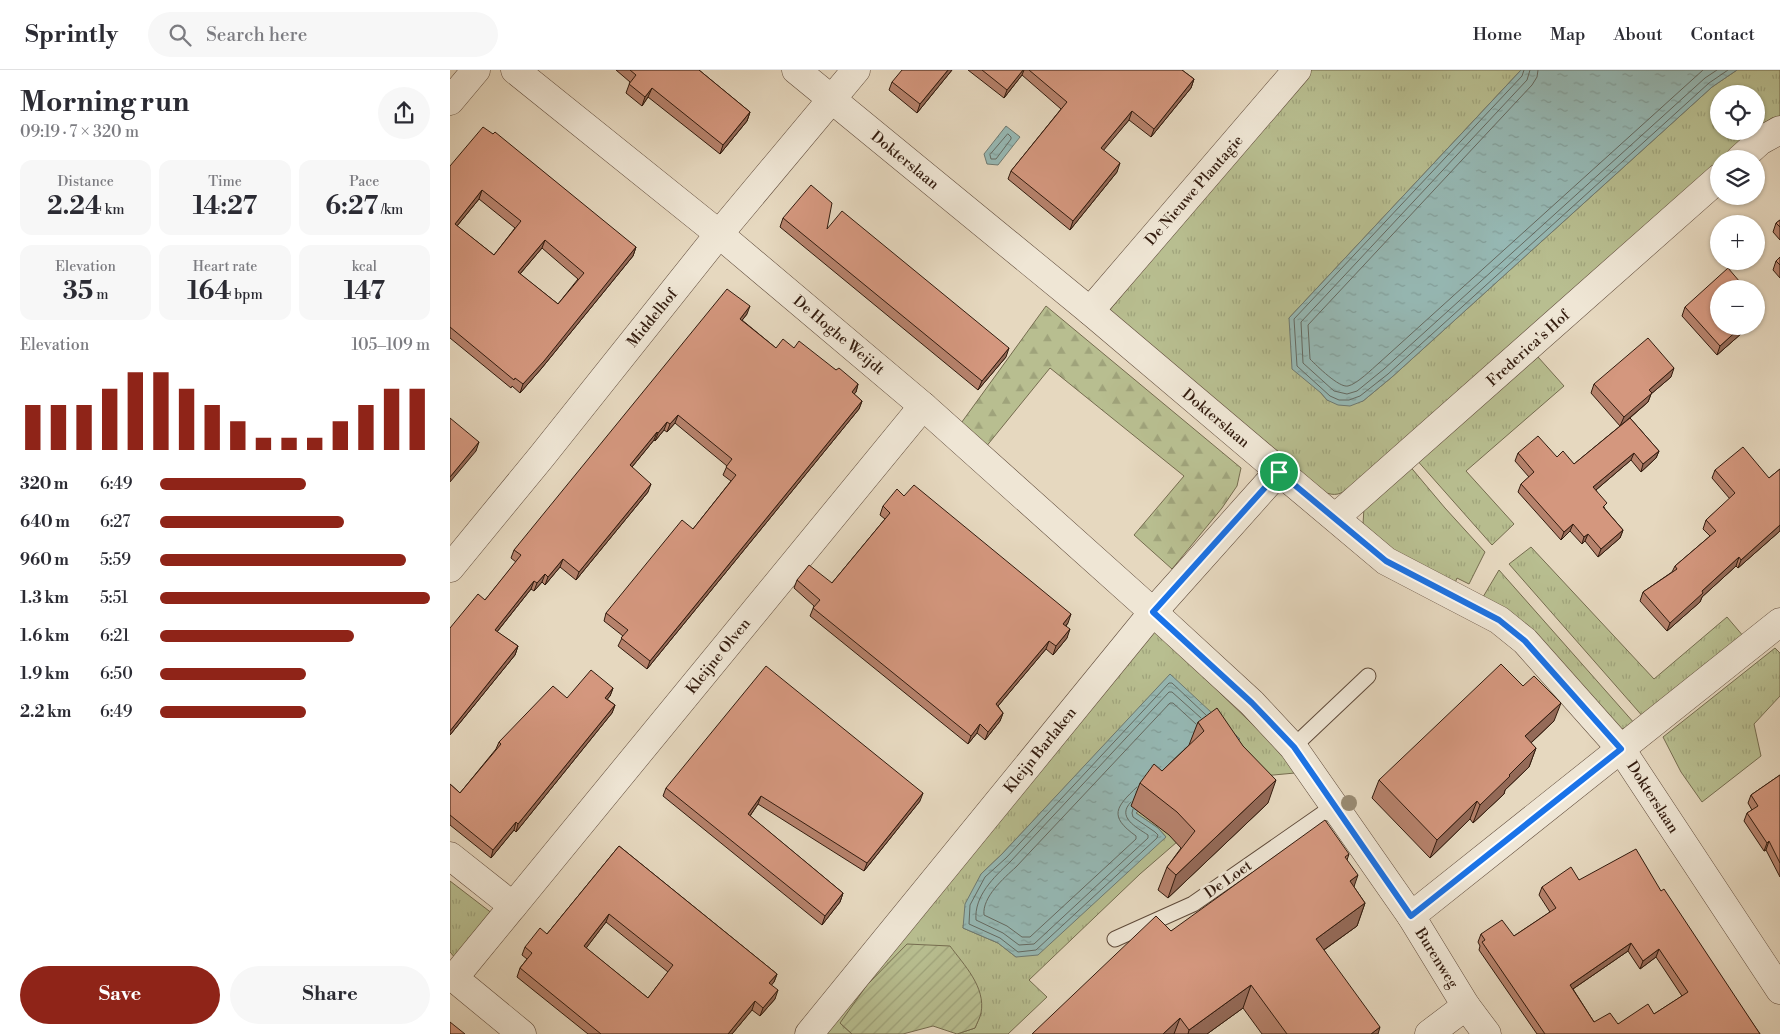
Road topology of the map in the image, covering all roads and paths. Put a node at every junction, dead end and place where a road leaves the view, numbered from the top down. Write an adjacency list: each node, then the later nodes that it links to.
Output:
1 (476, 70): 7 (street)
2 (515, 70): 11 (street, De Hoghe Weijdt)
3 (796, 70): 6 (street, Dokterslaan)
4 (856, 70): 6 (street, Middelhof)
5 (1297, 70): 12 (street, De Nieuwe Plantagie)
6 (832, 100): 11 (street, Middelhof); 12 (street, Dokterslaan)
7 (450, 101)
8 (1780, 130): 9 (street)
9 (1750, 150)
10 (1710, 186): 15 (street, Frederica's Hof)
11 (719, 234): 13 (street, De Hoghe Weijdt); 16 (street, Middelhof)
12 (1090, 311): 14 (street, Dokterslaan)
13 (924, 406): 17 (street, De Hoghe Weijdt); 24 (street, Kleijne Olven)
14 (1279, 472): 15 (street, Dokterslaan); 17 (street, Kleijn Barlaken)
15 (1336, 518): 21 (street, Dokterslaan)
16 (450, 568)
17 (1153, 612): 20 (street, Burenweg); 31 (street, Kleijn Barlaken)
18 (1780, 622): 21 (street)
19 (1368, 676): 20 (lane)
20 (1294, 747): 22 (street, Burenweg)
21 (1621, 749): 25 (street); 28 (street, Dokterslaan)
22 (1334, 806): 25 (street, Burenweg); 26 (lane, De Loet)
23 (450, 856): 24 (street)
24 (513, 906): 27 (street, Kleijne Olven)
25 (1411, 916): 29 (street, Burenweg)
26 (1115, 939)
27 (452, 977): 30 (street)
28 (1780, 990)
29 (1466, 1006): 32 (street); 33 (street, Burenweg)
30 (522, 1034)
31 (809, 1034)
32 (1429, 1034)
33 (1487, 1034)

